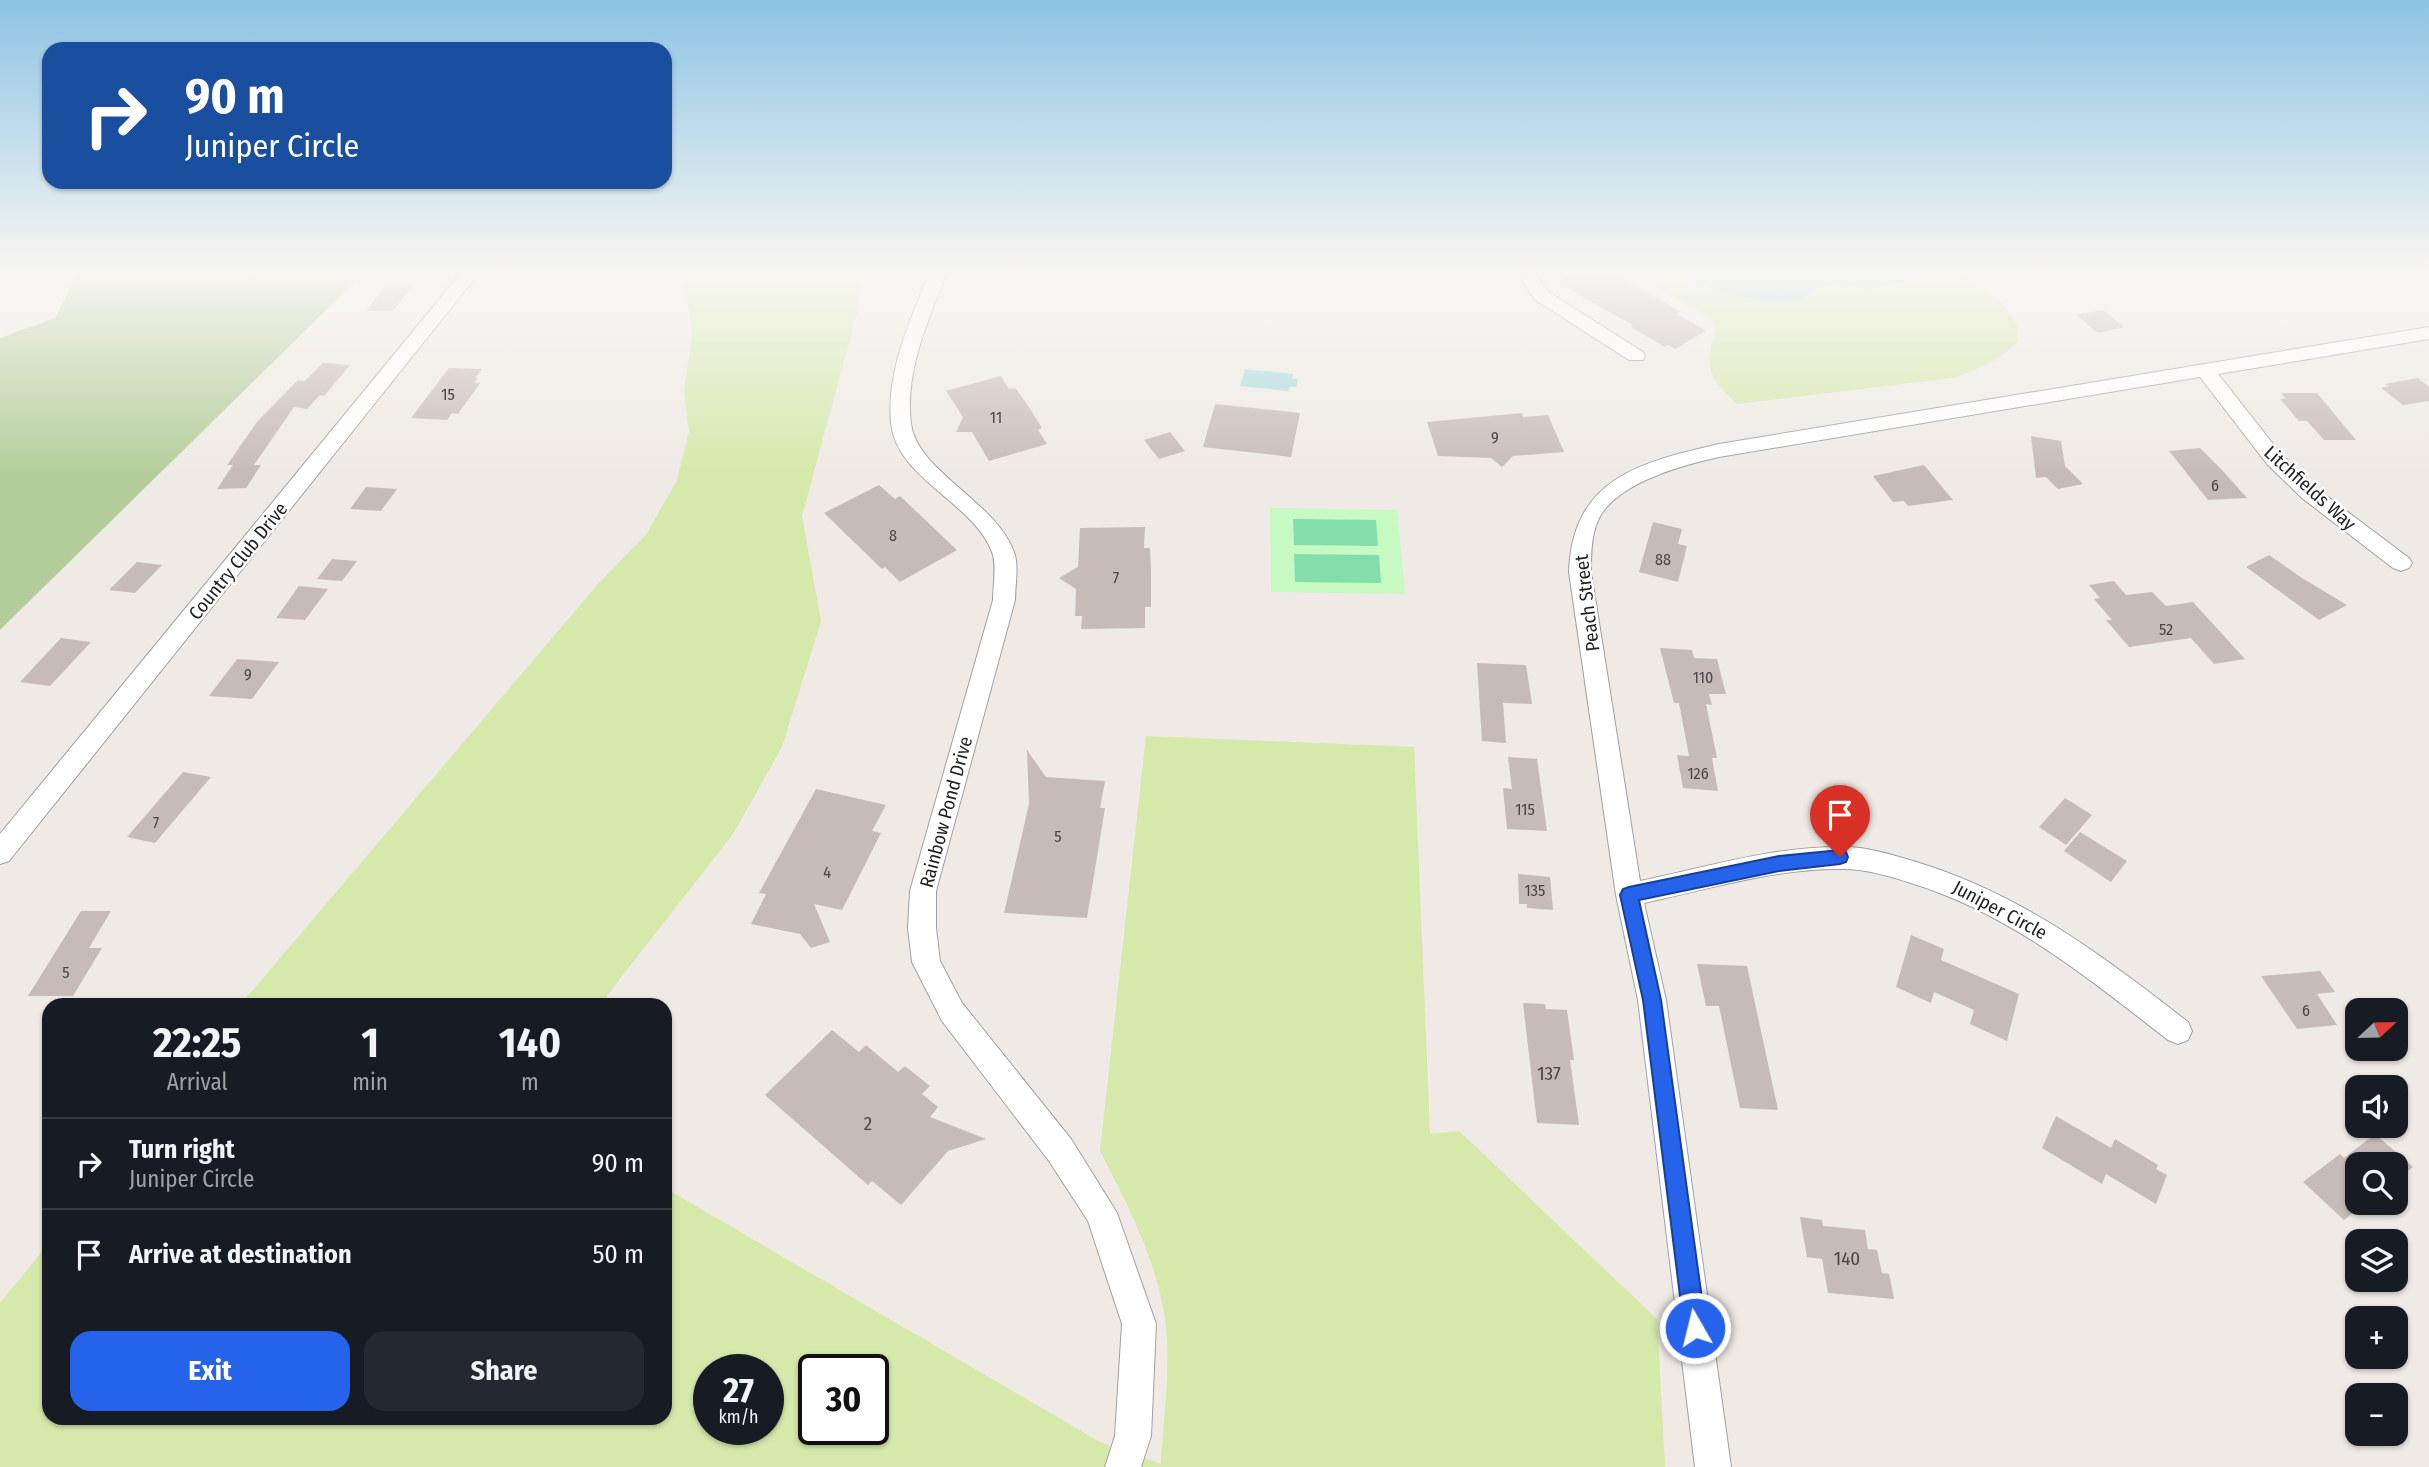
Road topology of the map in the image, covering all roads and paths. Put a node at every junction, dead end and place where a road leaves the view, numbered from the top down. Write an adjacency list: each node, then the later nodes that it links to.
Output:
1 (419, 336): 8 (street, Country Club Drive)
2 (914, 336): 11 (street, Rainbow Pond Drive)
3 (1605, 336): 5 (street)
4 (2413, 336): 6 (street, Peach Street)
5 (1636, 356)
6 (2204, 369): 7 (street, Litchfields Way); 9 (street, Peach Street)
7 (2401, 563)
8 (0, 853)
9 (1629, 895): 10 (street, Juniper Circle); 12 (street, Peach Street)
10 (2178, 1031)
11 (1124, 1467)
12 (1713, 1467)

